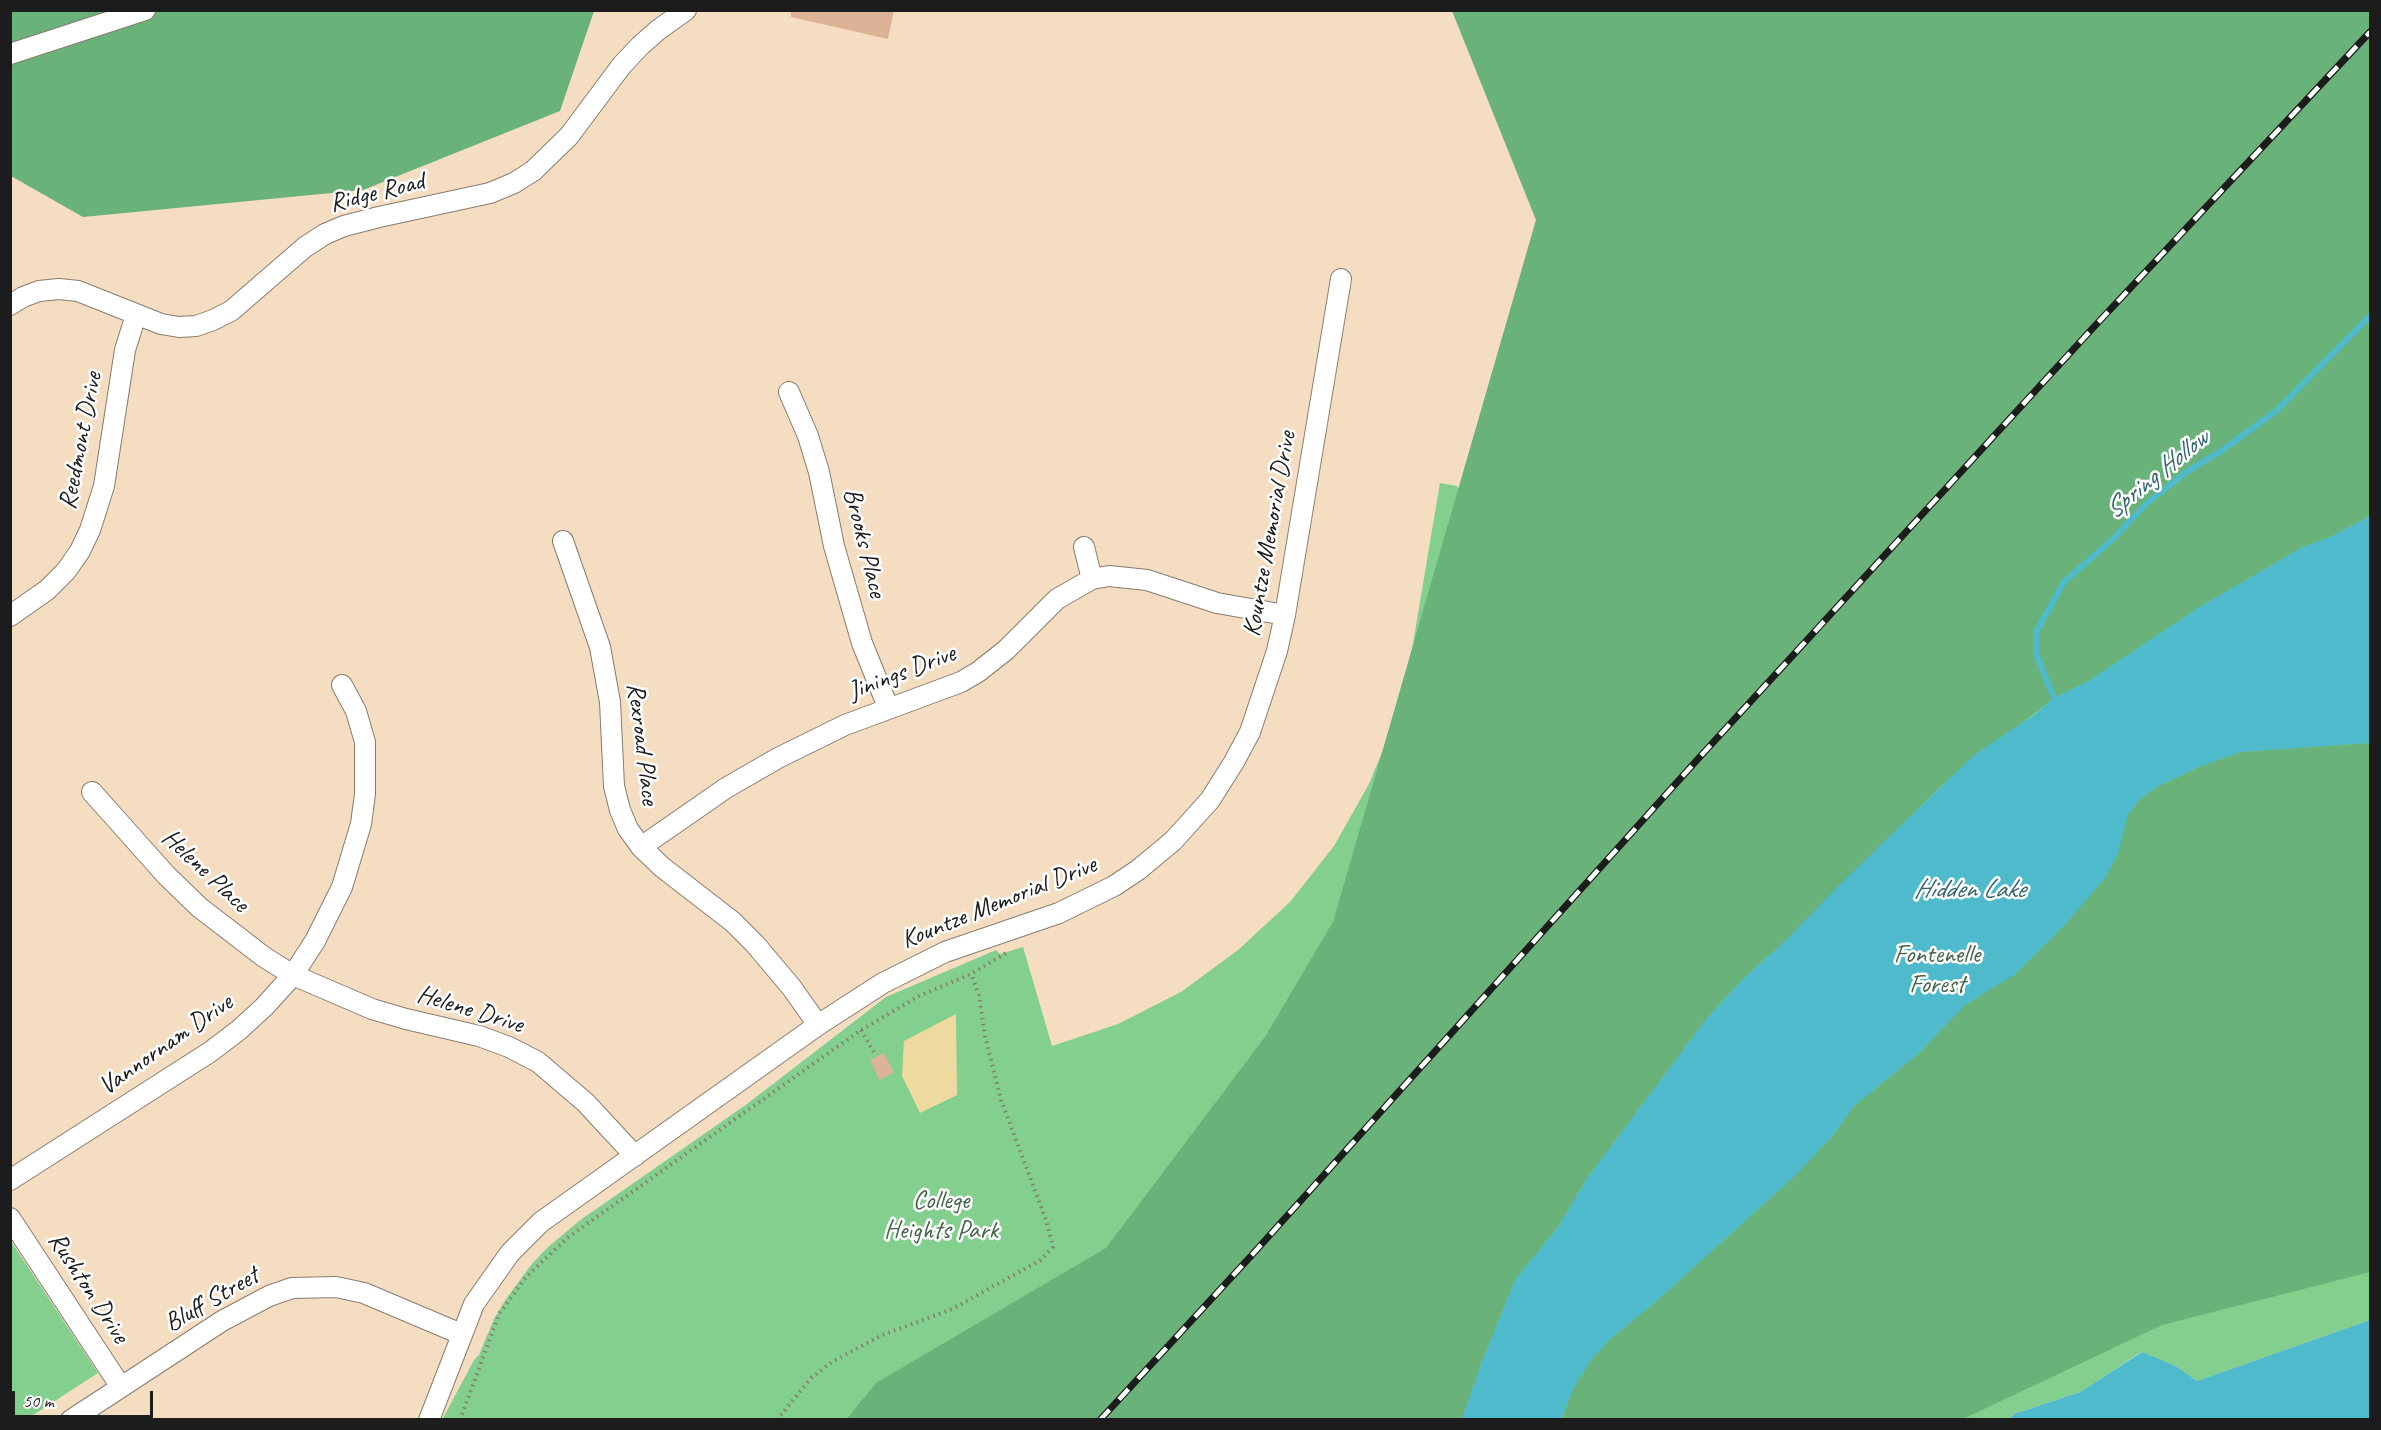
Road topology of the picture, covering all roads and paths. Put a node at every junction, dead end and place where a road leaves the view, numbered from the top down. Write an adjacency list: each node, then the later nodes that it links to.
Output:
1 (145, 10): 3 (street)
2 (686, 10): 6 (street, Ridge Road)
3 (10, 54)
4 (1341, 279): 11 (street, Kountze Memorial Drive)
5 (10, 305): 6 (street, Ridge Road)
6 (136, 315): 12 (street, Reedmont Drive)
7 (789, 393): 14 (street, Brooks Place)
8 (563, 541): 16 (street, Rexroad Place)
9 (1084, 547): 10 (street)
10 (1092, 579): 11 (street, Jinings Drive); 14 (street, Jinings Drive)
11 (1285, 615): 18 (street, Kountze Memorial Drive)
12 (10, 616)
13 (342, 685): 17 (street, Vannornam Drive)
14 (888, 707): 16 (street, Jinings Drive)
15 (92, 792): 17 (street, Helene Place)
16 (641, 848): 18 (street, Rexroad Place)
17 (293, 975): 21 (street, Helene Drive); 22 (street, Vannornam Drive)
18 (818, 1025): 21 (street, Kountze Memorial Drive)
19 (861, 1030): 20 (path); 28 (path); 29 (path)
20 (876, 1056)
21 (635, 1156): 24 (street, Kountze Memorial Drive)
22 (10, 1180)
23 (10, 1218): 25 (street, Rushton Drive)
24 (461, 1334): 25 (street, Bluff Street); 27 (street, Kountze Memorial Drive)
25 (121, 1387): 26 (street, Bluff Street)
26 (71, 1419)
27 (429, 1419)
28 (460, 1419)
29 (777, 1419)

